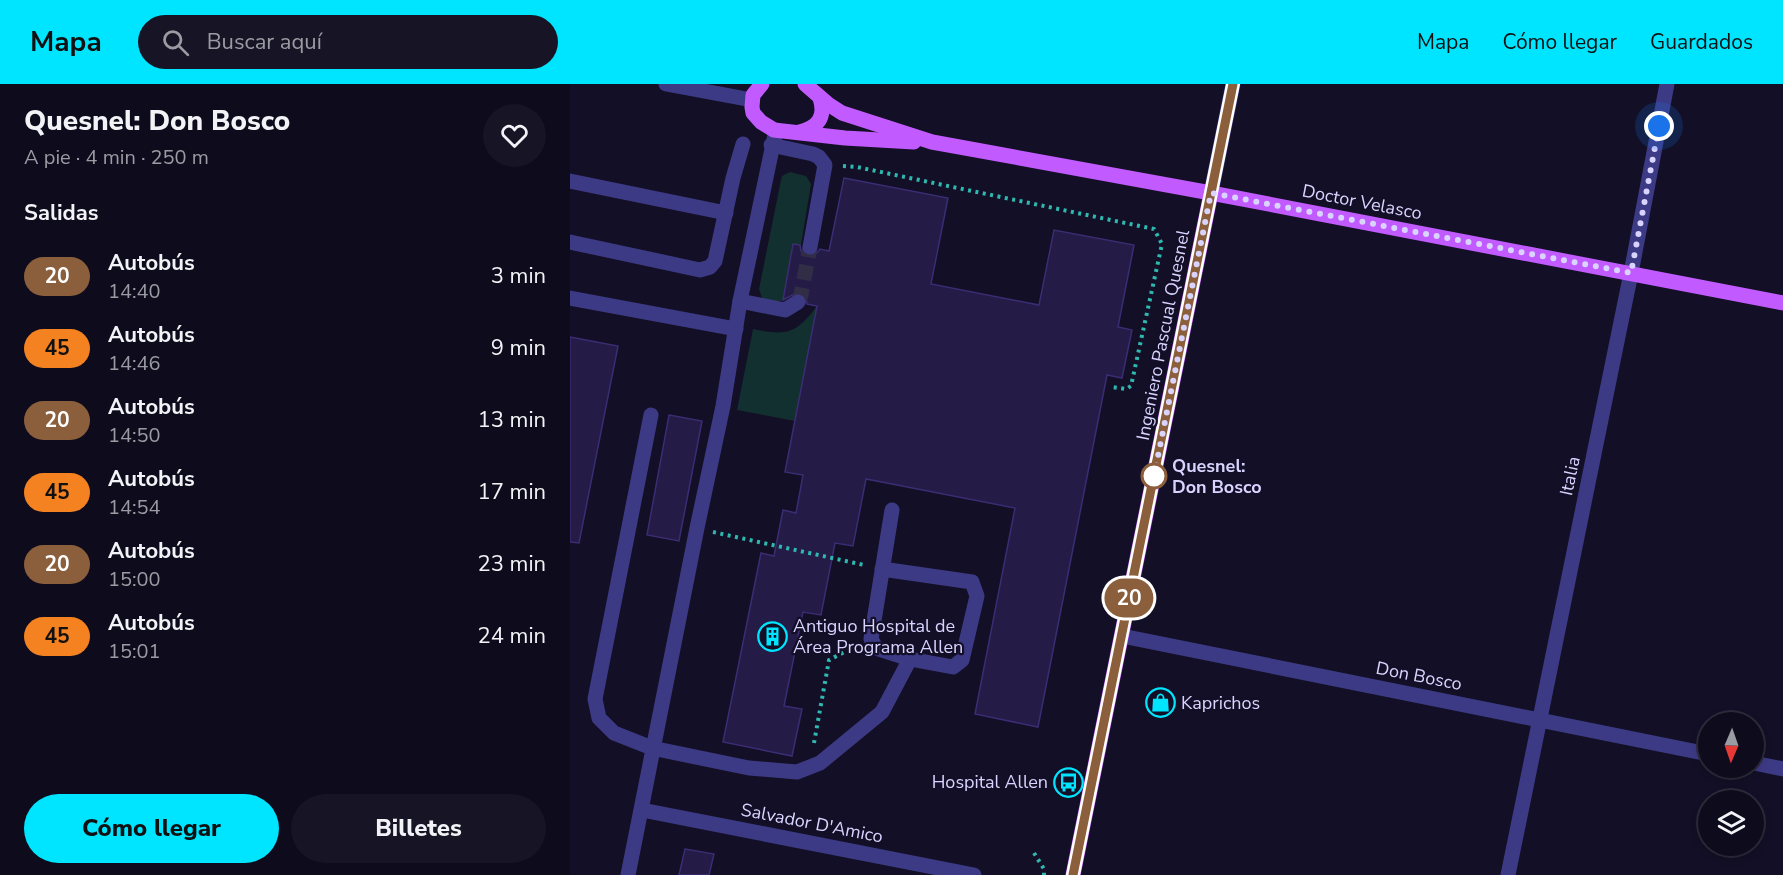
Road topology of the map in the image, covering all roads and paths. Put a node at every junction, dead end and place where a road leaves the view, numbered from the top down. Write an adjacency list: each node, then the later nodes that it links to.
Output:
1 (666, 84): 6 (street)
2 (762, 84): 6 (main road)
3 (1233, 84): 14 (street, Ingeniero Pascual Quesnel)
4 (1667, 84): 18 (street, Italia)
5 (813, 90): 8 (main road, Doctor Velasco); 9 (main road, Doctor Velasco)
6 (752, 100): 7 (main road)
7 (776, 130): 8 (main road, Doctor Velasco); 11 (street)
8 (798, 133): 9 (main road, Doctor Velasco)
9 (932, 142): 14 (main road, Doctor Velasco)
10 (743, 144): 15 (street)
11 (771, 146): 12 (street); 20 (street)
12 (825, 165): 17 (street); 24 (path)
13 (570, 181): 15 (street)
14 (1211, 193): 18 (main road, Doctor Velasco); 29 (main road, Ingeniero Pascual Quesnel)
15 (726, 213): 16 (street)
16 (570, 242)
17 (810, 247)
18 (1631, 273): 22 (main road, Doctor Velasco); 32 (street, Italia)
19 (570, 298): 23 (street)
20 (740, 301): 21 (street); 23 (street)
21 (798, 302)
22 (1783, 303)
23 (736, 329): 27 (street)
24 (1112, 387)
25 (651, 415): 33 (street)
26 (892, 510): 28 (street)
27 (697, 528): 28 (path); 33 (street)
28 (882, 569): 30 (street); 31 (street)
29 (1122, 636): 32 (street, Don Bosco); 43 (main road, Ingeniero Pascual Quesnel)
30 (871, 639): 31 (street); 36 (path)
31 (910, 658): 36 (street)
32 (1540, 720): 34 (street, Don Bosco); 44 (street, Italia)
33 (652, 748): 36 (street); 38 (street)
34 (1698, 752)
35 (1764, 765): 37 (street)
36 (810, 767)
37 (1783, 769)
38 (642, 810): 40 (street); 41 (street, Salvador D'Amico)
39 (1034, 853): 42 (path)
40 (628, 875)
41 (974, 875)
42 (1044, 875)
43 (1073, 875)
44 (1508, 875)

